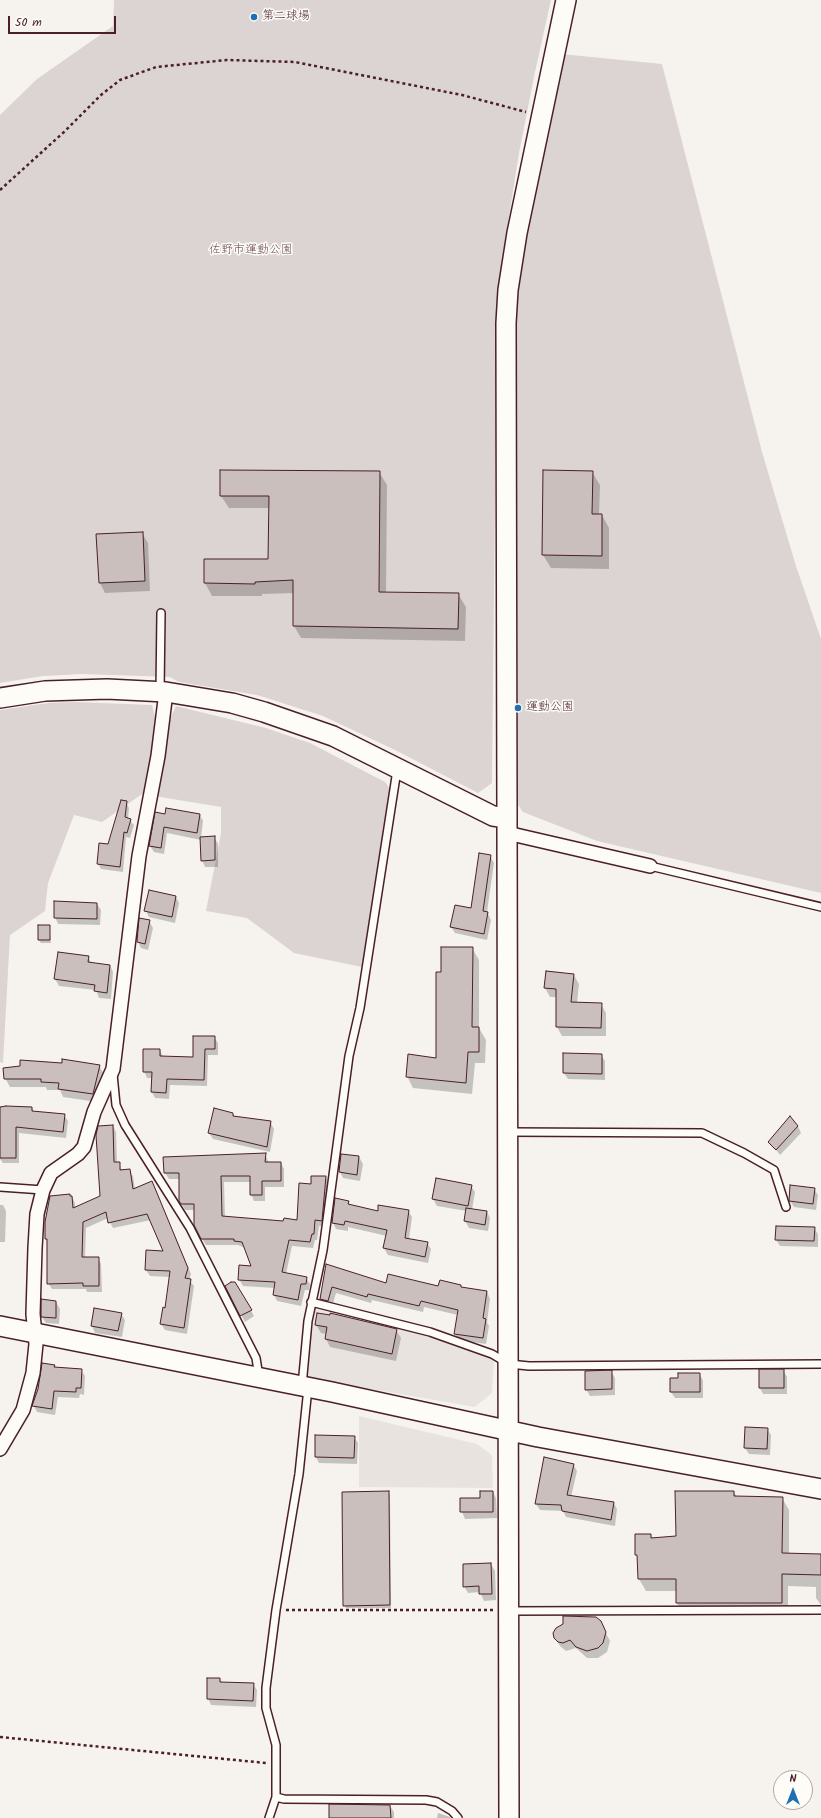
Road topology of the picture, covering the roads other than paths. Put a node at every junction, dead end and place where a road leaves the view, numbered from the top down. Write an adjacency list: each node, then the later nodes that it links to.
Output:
1 (566, 0): 6 (street)
2 (161, 613): 3 (lane)
3 (163, 692): 4 (street); 5 (street); 9 (street)
4 (0, 698)
5 (398, 768): 6 (street); 14 (lane)
6 (507, 826): 7 (street); 10 (street)
7 (650, 866): 8 (lane)
8 (821, 906)
9 (113, 1069): 12 (street); 19 (lane)
10 (509, 1132): 13 (lane); 17 (street)
11 (0, 1187): 12 (lane)
12 (43, 1190): 16 (street)
13 (786, 1207)
14 (312, 1302): 17 (lane); 20 (lane)
15 (0, 1326): 16 (street)
16 (34, 1333): 19 (street); 22 (street)
17 (509, 1364): 18 (lane); 21 (street)
18 (821, 1364)
19 (259, 1379): 20 (street)
20 (305, 1387): 21 (street); 26 (lane)
21 (508, 1430): 23 (street); 24 (street)
22 (0, 1449)
23 (821, 1489)
24 (510, 1610): 25 (lane); 29 (street)
25 (821, 1610)
26 (276, 1797): 27 (lane); 28 (lane)
27 (269, 1818)
28 (458, 1818)
29 (509, 1818)

